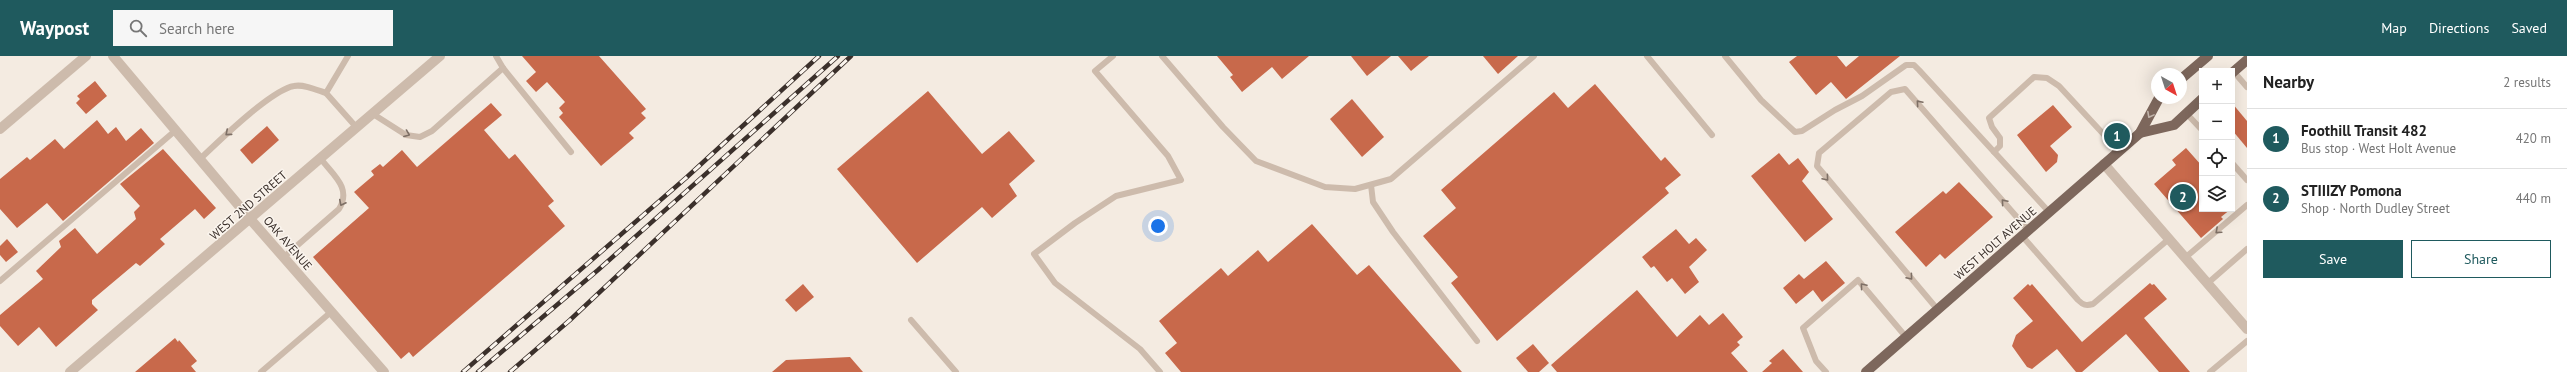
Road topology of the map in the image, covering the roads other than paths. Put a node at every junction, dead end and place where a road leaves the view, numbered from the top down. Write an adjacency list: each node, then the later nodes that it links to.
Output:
1 (86, 56): 25 (street)
2 (113, 56): 26 (street, OAK AVENUE)
3 (348, 56): 18 (lane)
4 (440, 56): 21 (street, WEST 2ND STREET)
5 (496, 56): 13 (lane)
6 (1113, 56): 59 (lane)
7 (1162, 56): 37 (lane)
8 (1534, 56): 37 (lane)
9 (1647, 56): 28 (lane)
10 (1725, 56): 31 (lane)
11 (2208, 56): 15 (main road)
12 (2247, 60): 14 (main road)
13 (503, 68): 21 (lane, one-way to 13); 30 (lane)
14 (2235, 70)
15 (2187, 74)
16 (2235, 74): 17 (lane)
17 (2247, 87)
18 (326, 93): 24 (lane); 32 (lane, one-way to 32)
19 (2199, 102): 22 (main road, WEST HOLT AVENUE)
20 (2156, 104): 27 (main road, WEST HOLT AVENUE, one-way to 27)
21 (373, 114): 24 (street, WEST 2ND STREET)
22 (2186, 114): 23 (lane); 27 (main road, WEST HOLT AVENUE)
23 (2199, 127)
24 (357, 128): 33 (street, WEST 2ND STREET)
25 (0, 129)
26 (176, 130): 32 (street, OAK AVENUE); 46 (lane)
27 (2140, 133): 29 (main road, WEST HOLT AVENUE)
28 (1712, 135)
29 (2119, 151): 31 (lane); 34 (main road, WEST HOLT AVENUE)
30 (570, 152)
31 (1994, 152): 39 (lane)
32 (200, 159): 40 (street, OAK AVENUE)
33 (321, 159): 40 (street, WEST 2ND STREET); 44 (lane, one-way to 44)
34 (2104, 164): 39 (main road, WEST HOLT AVENUE); 42 (street)
35 (2235, 166): 36 (lane)
36 (2247, 180)
37 (1371, 185): 53 (lane)
38 (2247, 205): 45 (lane, one-way to 45)
39 (2050, 213): 41 (main road, WEST HOLT AVENUE)
40 (251, 220): 44 (street, OAK AVENUE); 55 (street, WEST 2ND STREET)
41 (2026, 234): 42 (lane); 48 (main road, WEST HOLT AVENUE); 48 (lane, one-way to 48)
42 (2170, 238): 45 (street)
43 (2247, 249): 47 (lane)
44 (284, 257): 49 (street, OAK AVENUE)
45 (2186, 257): 47 (street)
46 (0, 281)
47 (2208, 283): 51 (street)
48 (1938, 310): 52 (main road, WEST HOLT AVENUE)
49 (332, 312): 56 (lane); 57 (street, OAK AVENUE)
50 (911, 320): 58 (lane)
51 (2247, 329)
52 (1906, 337): 60 (lane, one-way to 60); 61 (main road, WEST HOLT AVENUE)
53 (1477, 341)
54 (2247, 341): 62 (lane)
55 (70, 372)
56 (261, 372)
57 (384, 372)
58 (956, 372)
59 (1160, 372)
60 (1826, 372)
61 (1866, 372)
62 (2210, 372)

